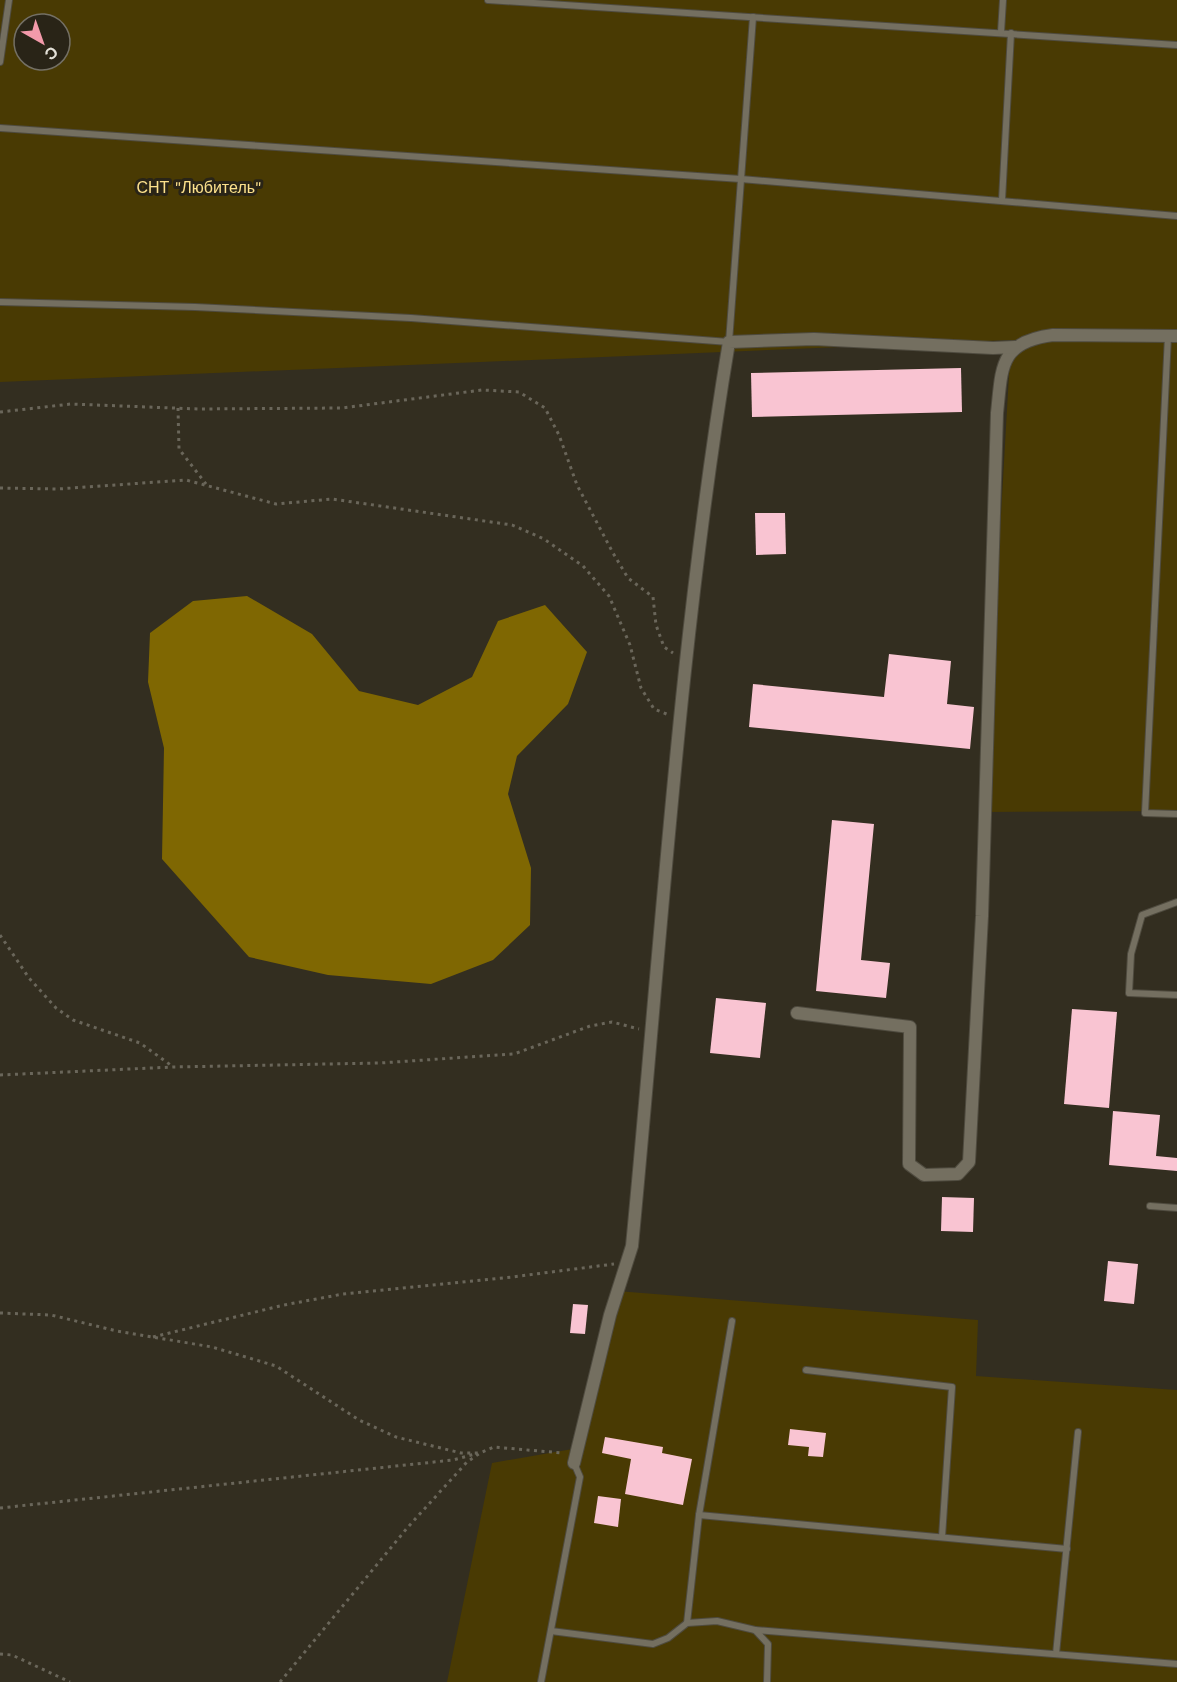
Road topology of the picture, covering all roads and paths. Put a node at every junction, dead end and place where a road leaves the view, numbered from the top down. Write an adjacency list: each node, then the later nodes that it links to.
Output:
1 (9, 0): 8 (lane)
2 (489, 0): 4 (lane)
3 (1003, 0): 5 (lane)
4 (753, 17): 5 (lane); 10 (lane)
5 (1000, 32): 6 (lane)
6 (1011, 33): 7 (lane); 11 (lane)
7 (1177, 45)
8 (0, 62)
9 (0, 128): 10 (lane)
10 (741, 179): 11 (lane); 15 (lane)
11 (1002, 200): 12 (lane)
12 (1177, 216)
13 (0, 302): 15 (lane)
14 (1172, 336): 16 (street); 23 (lane)
15 (729, 342): 16 (street); 21 (street)
16 (1015, 346): 27 (street)
17 (178, 408): 18 (path); 19 (path); 21 (path)
18 (0, 412)
19 (207, 486): 20 (path); 22 (path)
20 (0, 488)
21 (688, 661): 22 (street)
22 (682, 717): 28 (street)
23 (1177, 814)
24 (1177, 902): 26 (lane)
25 (0, 935): 29 (path)
26 (1177, 995)
27 (797, 1013)
28 (652, 1032): 29 (path); 33 (street)
29 (173, 1067): 30 (path)
30 (0, 1075)
31 (1150, 1206): 32 (lane)
32 (1177, 1208)
33 (628, 1262): 36 (path); 40 (street)
34 (0, 1313): 36 (path)
35 (732, 1321): 42 (lane)
36 (151, 1337): 39 (path)
37 (806, 1370): 43 (lane)
38 (1078, 1432): 44 (lane)
39 (480, 1453): 40 (path); 41 (path); 52 (path)
40 (575, 1459): 47 (lane)
41 (0, 1508)
42 (699, 1515): 43 (lane); 45 (lane)
43 (942, 1537): 44 (lane)
44 (1067, 1549): 49 (lane)
45 (687, 1623): 46 (lane); 47 (lane)
46 (755, 1630): 49 (lane); 54 (lane)
47 (551, 1631): 53 (lane)
48 (0, 1654): 51 (path)
49 (1056, 1654): 50 (lane)
50 (1177, 1664)
51 (70, 1682)
52 (280, 1682)
53 (541, 1682)
54 (767, 1682)

